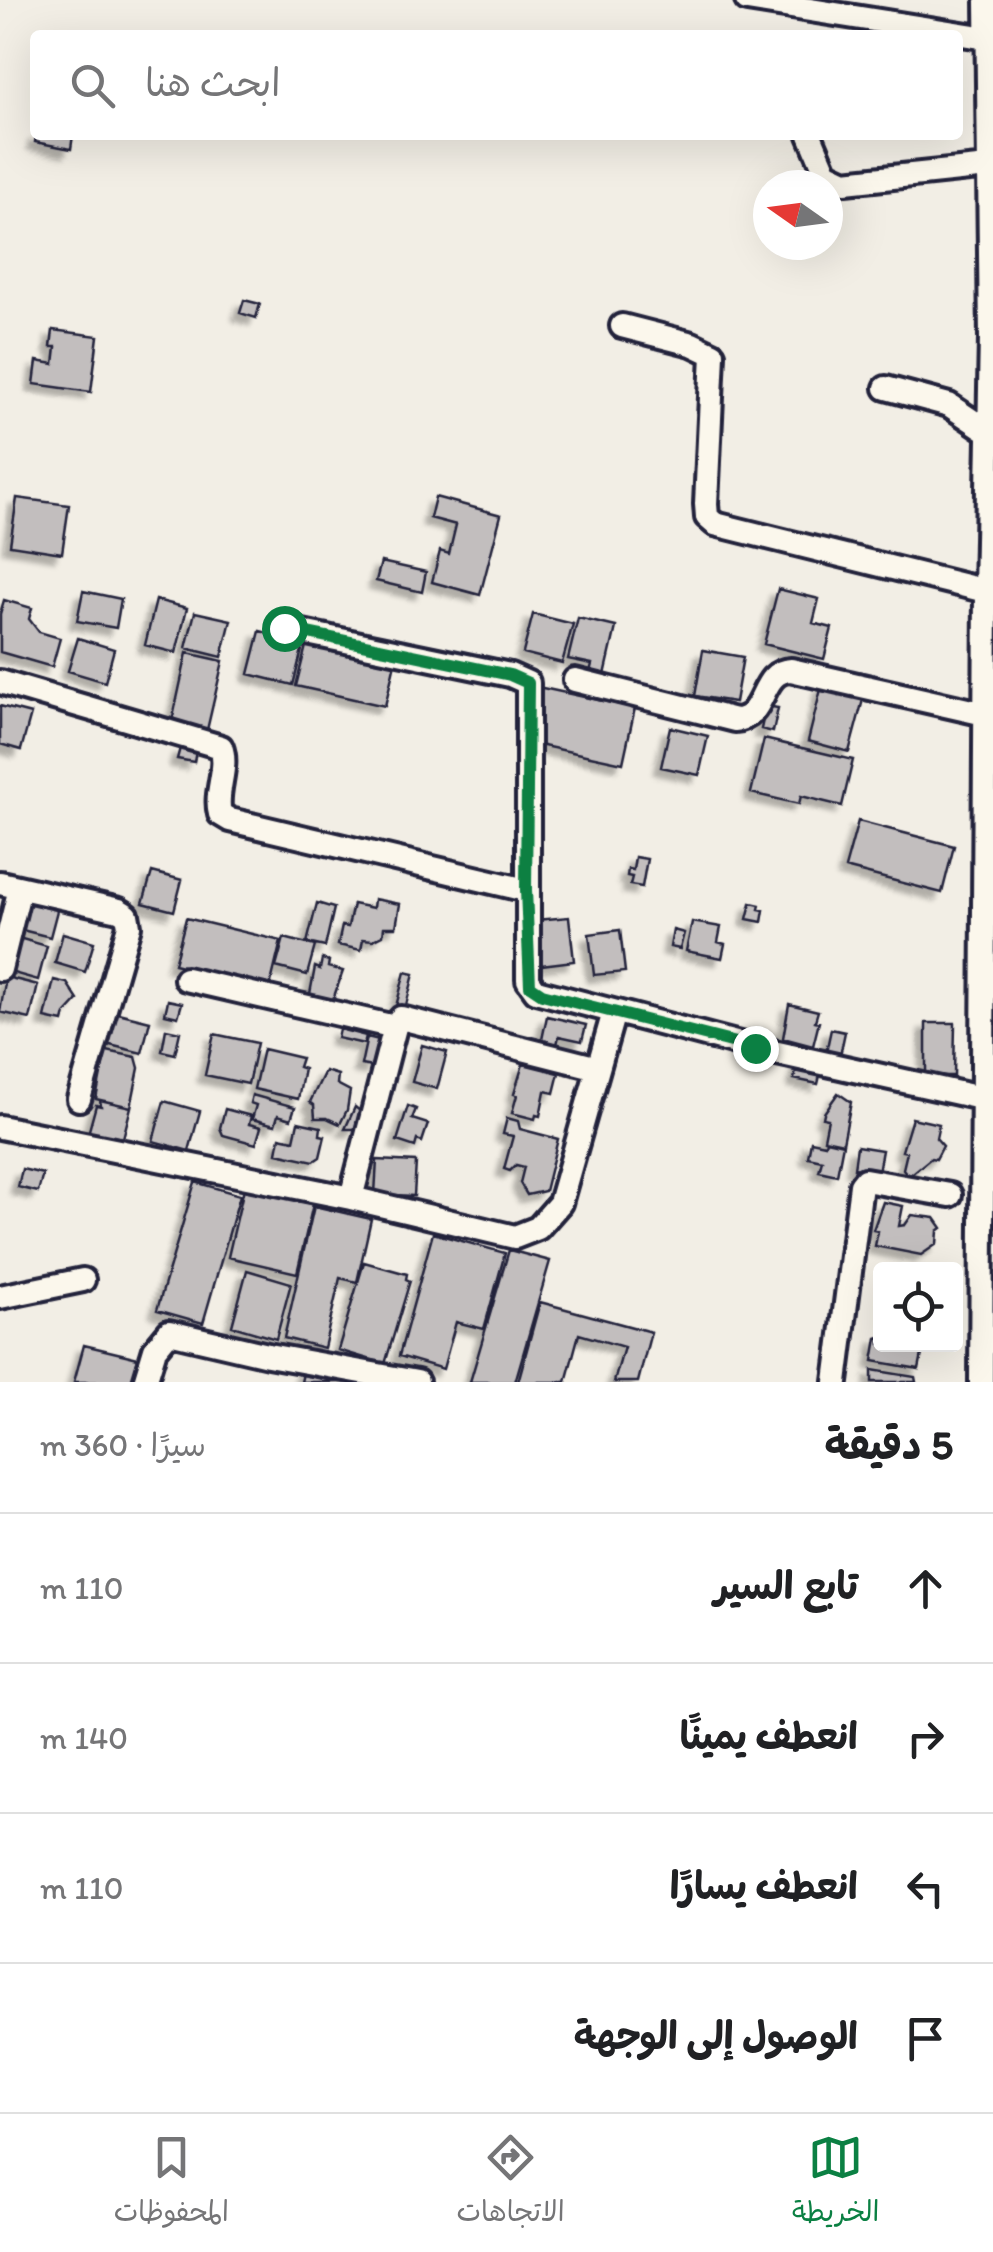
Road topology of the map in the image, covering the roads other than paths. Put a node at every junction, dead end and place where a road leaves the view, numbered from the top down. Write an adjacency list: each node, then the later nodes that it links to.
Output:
1 (747, 0): 2 (street)
2 (989, 17): 4 (street)
3 (812, 140): 4 (street)
4 (988, 167): 5 (street)
5 (991, 199): 7 (street)
6 (622, 326): 11 (street)
7 (992, 338): 9 (street)
8 (886, 388): 9 (street)
9 (989, 432): 10 (street)
10 (990, 476): 11 (street)
11 (988, 582): 15 (street)
12 (284, 628): 18 (street)
13 (576, 680): 15 (street)
14 (0, 682): 18 (street)
15 (986, 714): 16 (street)
16 (989, 789): 25 (street)
17 (10, 886): 19 (street); 24 (street)
18 (526, 890): 21 (street)
19 (0, 969)
20 (186, 979): 22 (street)
21 (614, 1012): 23 (street); 25 (street)
22 (395, 1027): 23 (street); 28 (street)
23 (598, 1068): 28 (street)
24 (79, 1099)
25 (985, 1109): 29 (street)
26 (0, 1127): 28 (street)
27 (950, 1195): 34 (street)
28 (351, 1198)
29 (987, 1246): 35 (street)
30 (84, 1280): 31 (street)
31 (0, 1297)
32 (145, 1382): 33 (street)
33 (417, 1382)
34 (836, 1382)
35 (981, 1382)

